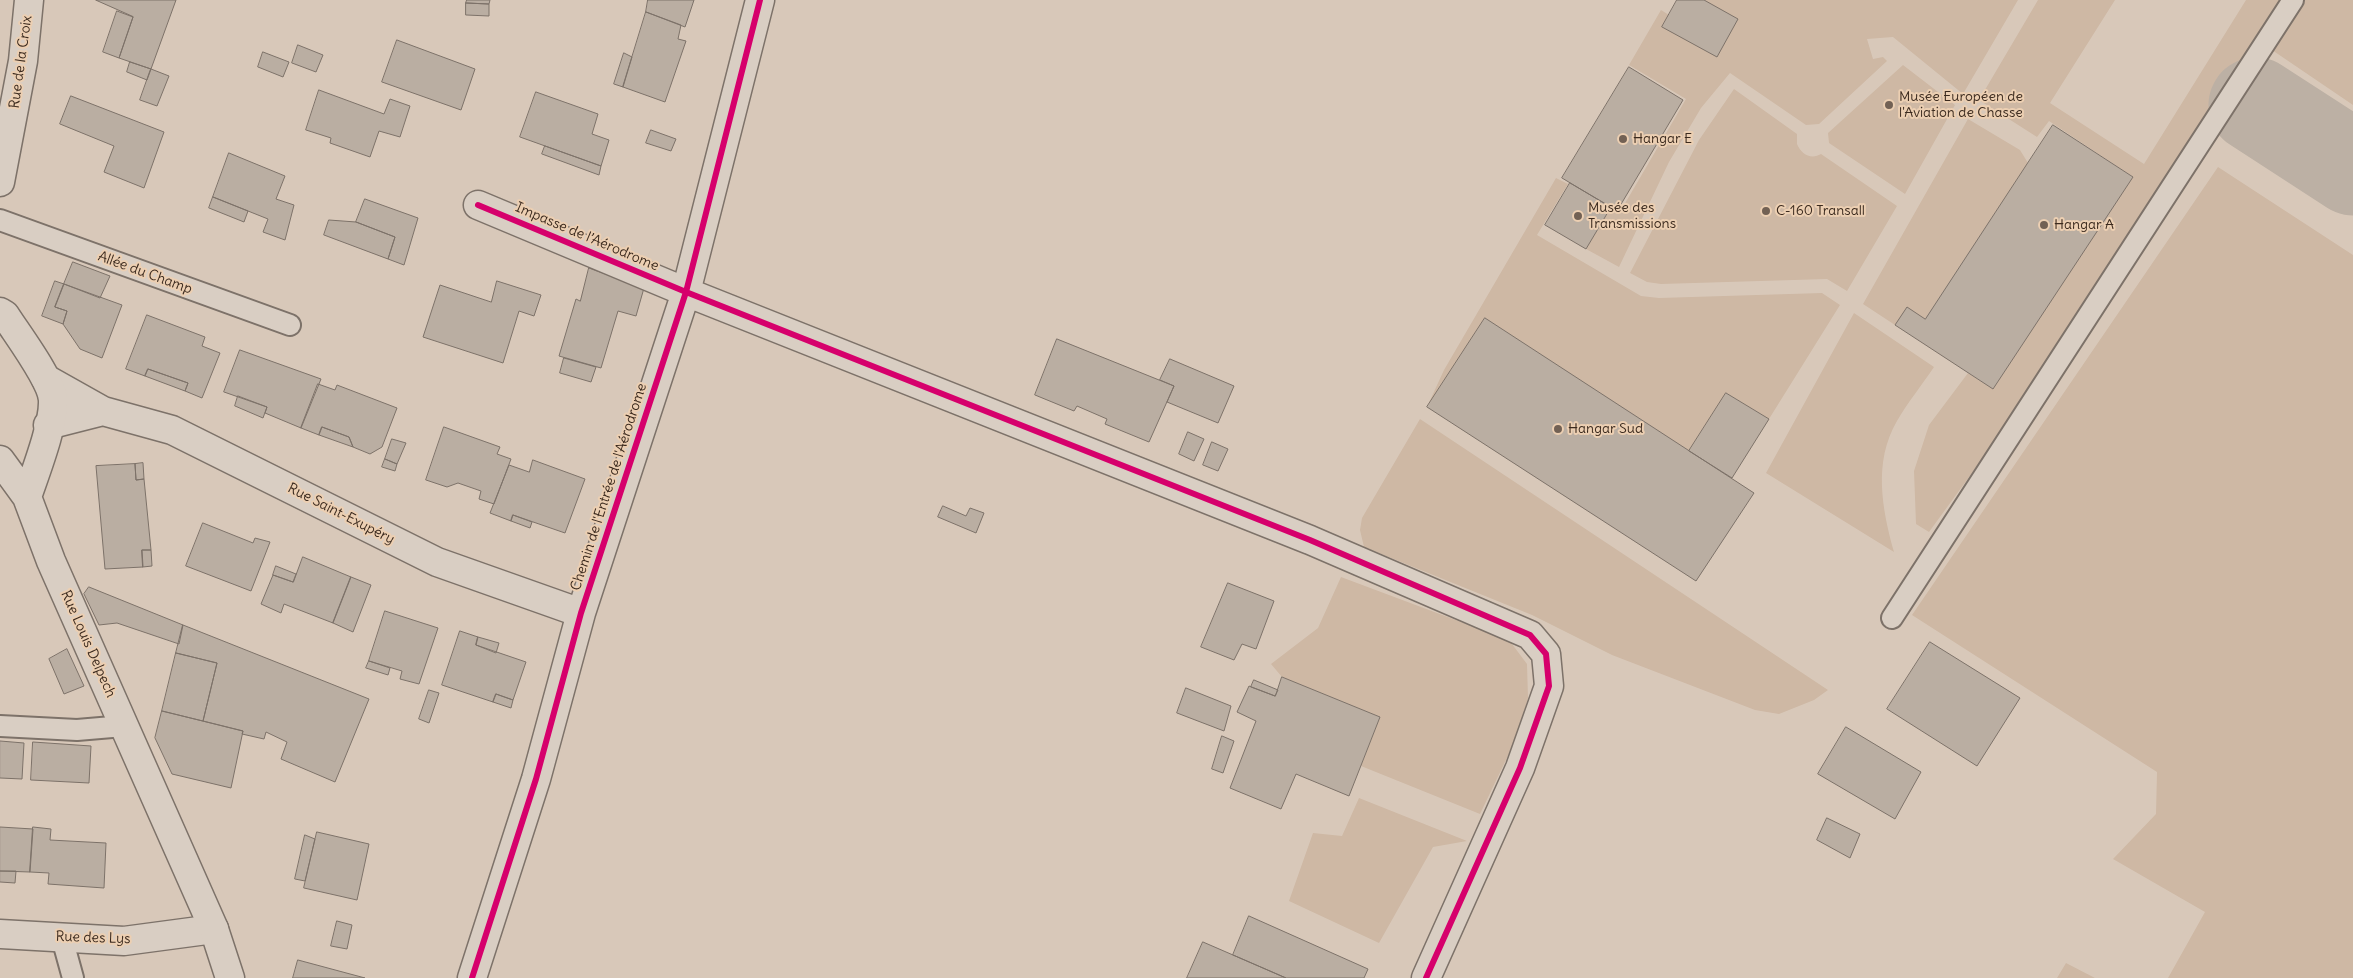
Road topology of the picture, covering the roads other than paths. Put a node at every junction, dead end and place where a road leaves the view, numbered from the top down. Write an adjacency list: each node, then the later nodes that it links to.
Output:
1 (29, 0): 4 (street, Rue de la Croix)
2 (760, 0): 8 (street, Chemin de l'Entrée de l'Aérodrome)
3 (2293, 0): 18 (lane)
4 (12, 60): 5 (street, Rue de la Croix)
5 (0, 182)
6 (478, 205): 8 (street, Impasse de l’Aérodrome)
7 (0, 220): 10 (lane, Allée du Champ)
8 (686, 292): 17 (street, Chemin de l'Entrée de l'Aérodrome); 27 (street, Impasse de l’Aérodrome)
9 (0, 312): 11 (street)
10 (290, 325)
11 (46, 379): 12 (street, Rue Saint-Exupéry); 13 (street)
12 (103, 411): 13 (street); 17 (street, Rue Saint-Exupéry)
13 (47, 433): 14 (street); 16 (street)
14 (0, 451)
15 (0, 460): 16 (street, Rue Louis Delpech)
16 (27, 498): 20 (street, Rue Louis Delpech)
17 (581, 613): 26 (street, Chemin de l'Entrée de l'Aérodrome)
18 (1892, 618)
19 (0, 726): 20 (lane)
20 (124, 726): 21 (street, Rue Louis Delpech)
21 (214, 929): 23 (street, Rue des Lys); 25 (street, Rue Louis Delpech)
22 (0, 934): 23 (street, Rue des Lys)
23 (62, 938): 24 (lane)
24 (73, 978)
25 (230, 978)
26 (472, 978)
27 (1426, 978)

